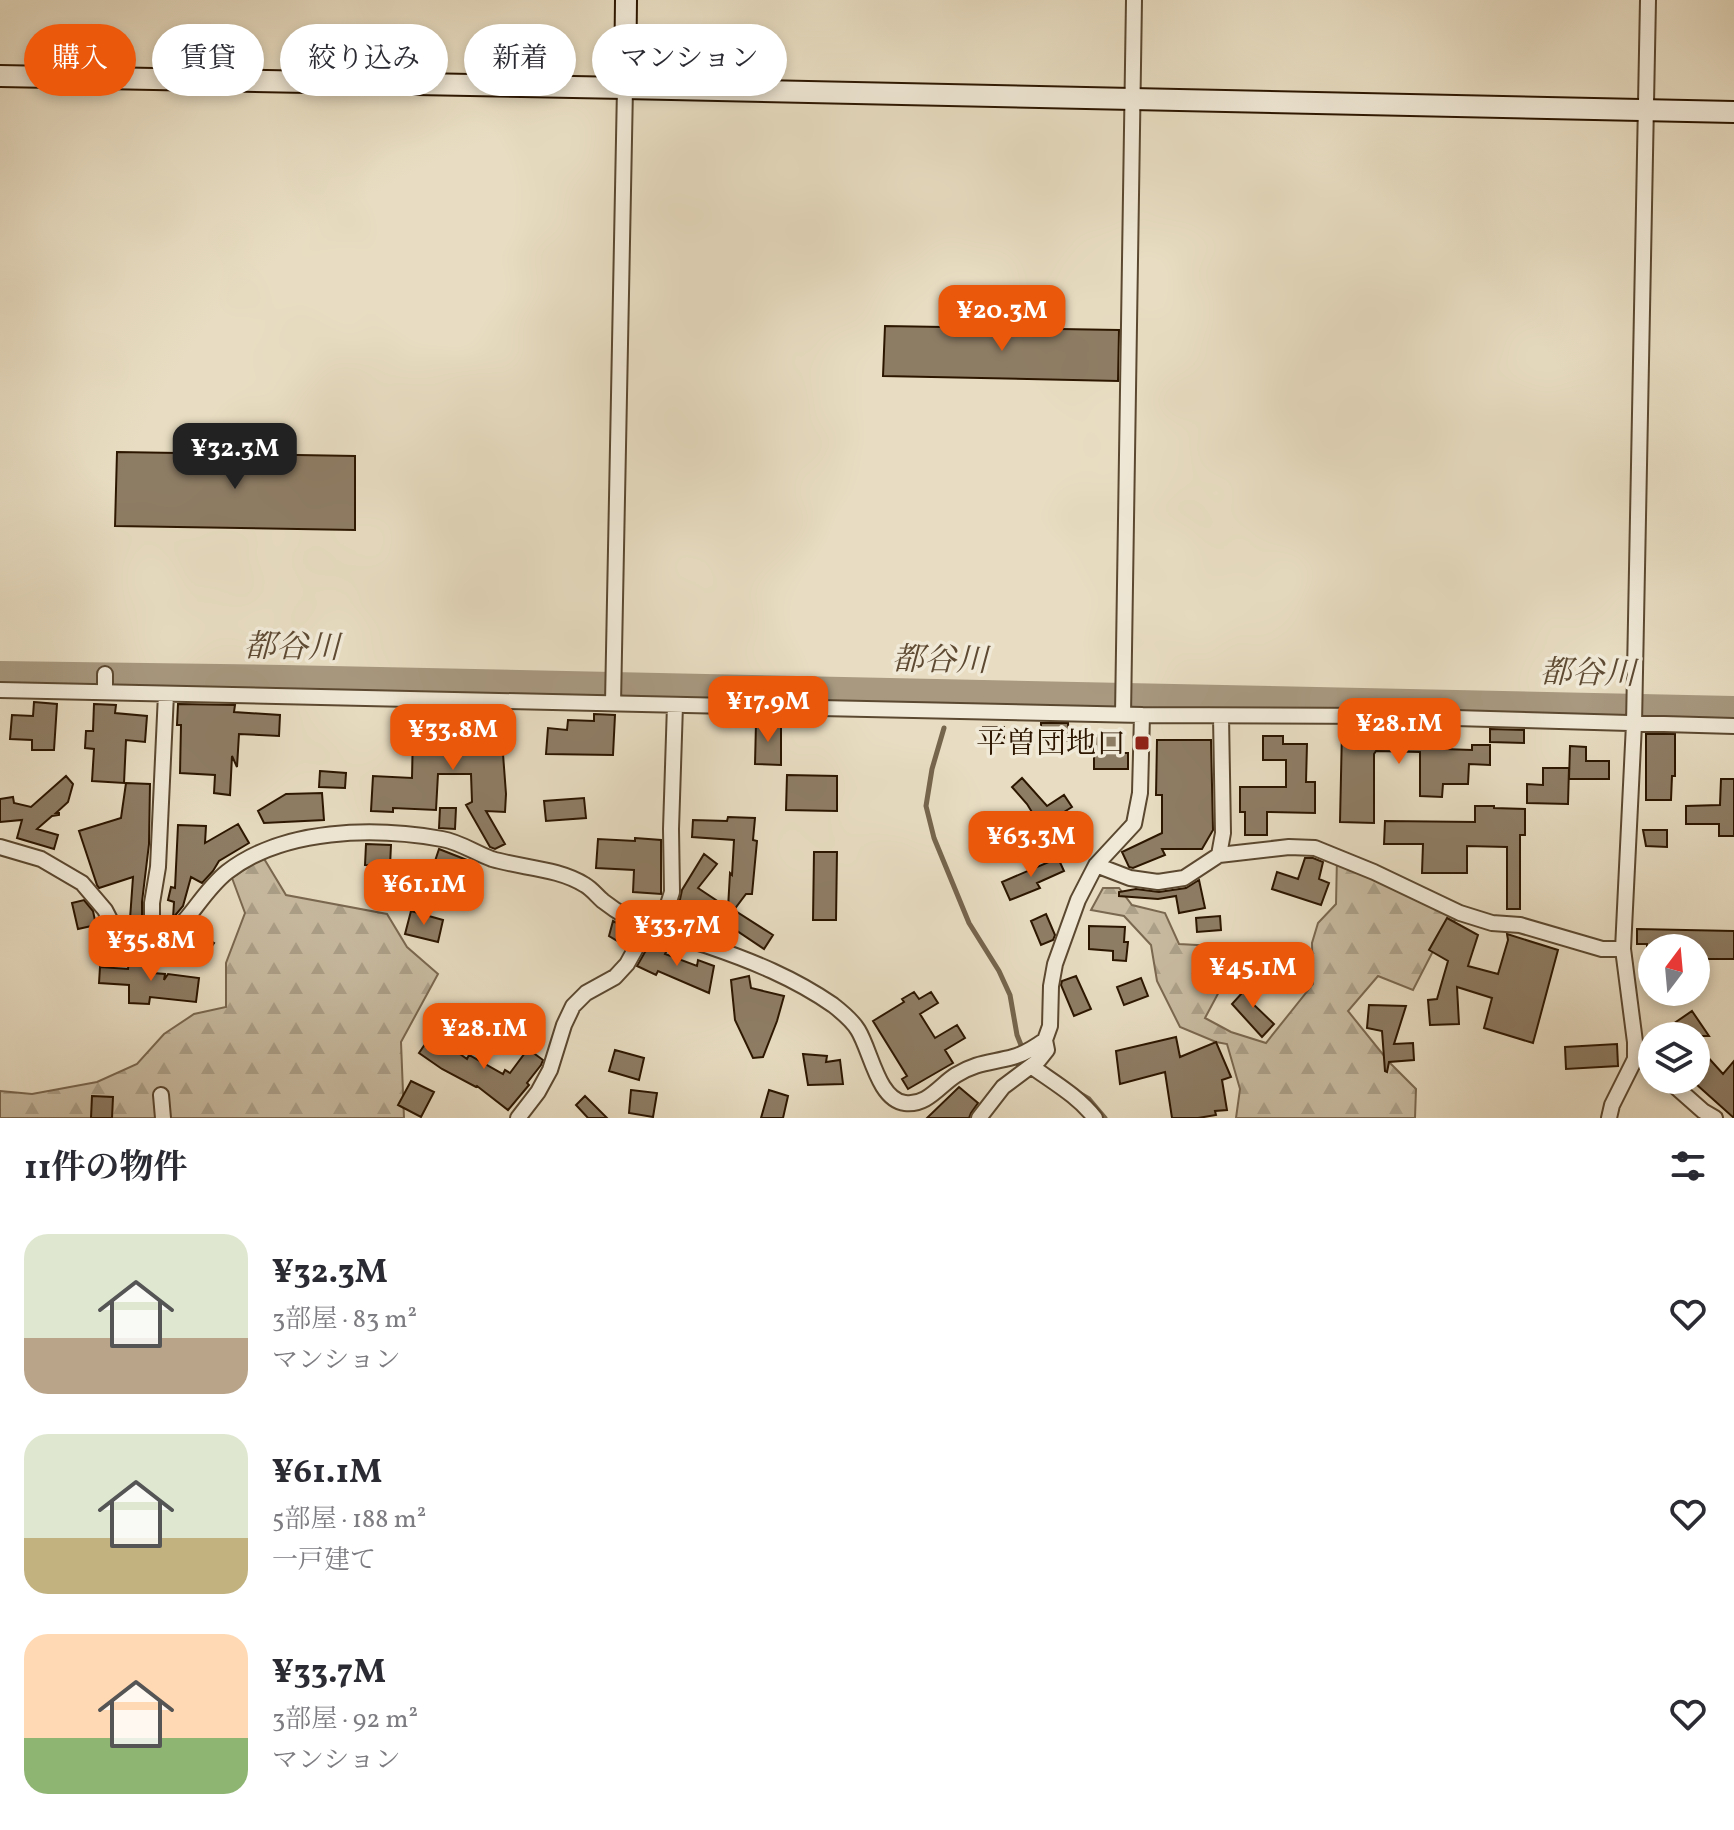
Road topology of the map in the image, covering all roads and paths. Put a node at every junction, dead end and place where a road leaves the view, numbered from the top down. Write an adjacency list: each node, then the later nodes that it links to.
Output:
1 (626, 0): 4 (street)
2 (1134, 0): 9 (street)
3 (1648, 0): 10 (street)
4 (626, 24)
5 (0, 76): 6 (street)
6 (592, 87)
7 (787, 92): 9 (street)
8 (625, 96): 13 (street)
9 (1133, 100): 10 (street); 16 (street)
10 (1646, 110): 11 (street); 17 (street)
11 (1734, 112)
12 (0, 690): 14 (street)
13 (613, 693): 14 (street); 15 (street)
14 (166, 694): 25 (street)
15 (675, 705): 16 (street); 24 (street)
16 (1123, 711): 18 (street)
17 (1634, 714): 19 (street); 20 (street); 26 (street)
18 (1142, 715): 19 (street); 23 (street)
19 (1221, 716): 22 (street)
20 (1734, 726)
21 (0, 847): 25 (street)
22 (1219, 855): 23 (street); 26 (street)
23 (1096, 865): 27 (street)
24 (654, 930): 25 (street); 27 (street); 34 (street)
25 (159, 942)
26 (1623, 949): 28 (street)
27 (1045, 1040): 30 (street)
28 (1635, 1059): 29 (street); 37 (street)
29 (1638, 1060)
30 (1031, 1066): 35 (street); 36 (street)
31 (1684, 1094): 38 (street)
32 (161, 1095): 33 (street)
33 (163, 1118)
34 (518, 1118)
35 (979, 1118)
36 (1095, 1118)
37 (1609, 1118)
38 (1715, 1118)

